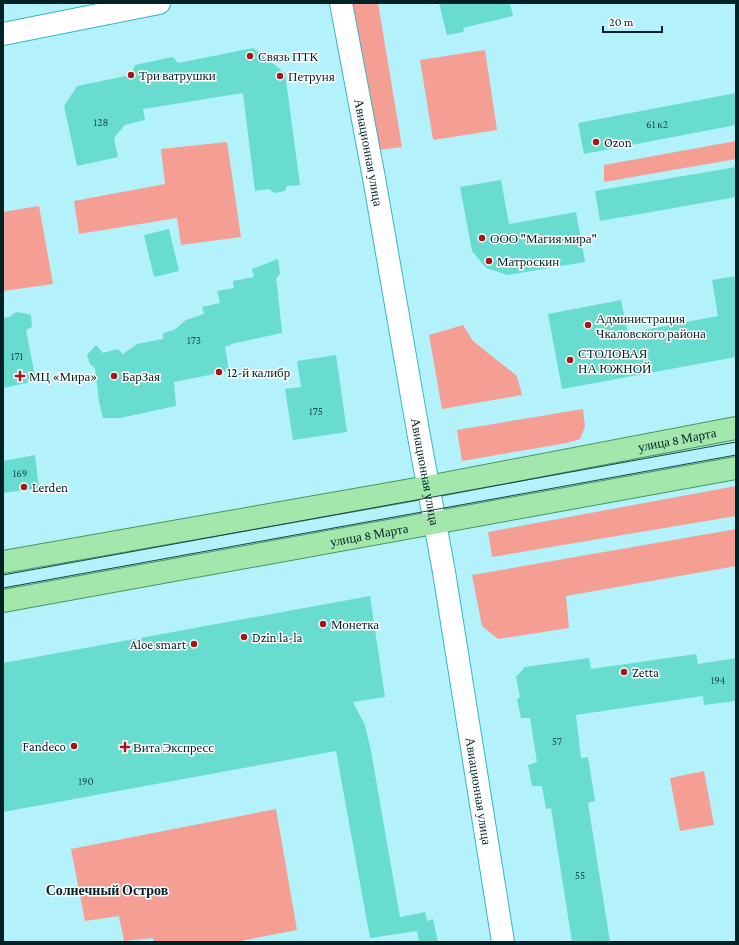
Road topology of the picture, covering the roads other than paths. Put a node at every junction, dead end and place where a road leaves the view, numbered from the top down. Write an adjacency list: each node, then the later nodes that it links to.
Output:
1 (159, 3): 3 (street)
2 (341, 3): 6 (street, Авиационная улица)
3 (3, 34)
4 (736, 428): 6 (main road, улица 8 Марта)
5 (736, 468): 7 (main road, улица 8 Марта)
6 (428, 486): 7 (street, Авиационная улица); 8 (main road, улица 8 Марта)
7 (435, 523): 9 (main road, улица 8 Марта); 10 (street, Авиационная улица)
8 (3, 562)
9 (3, 602)
10 (503, 942)

